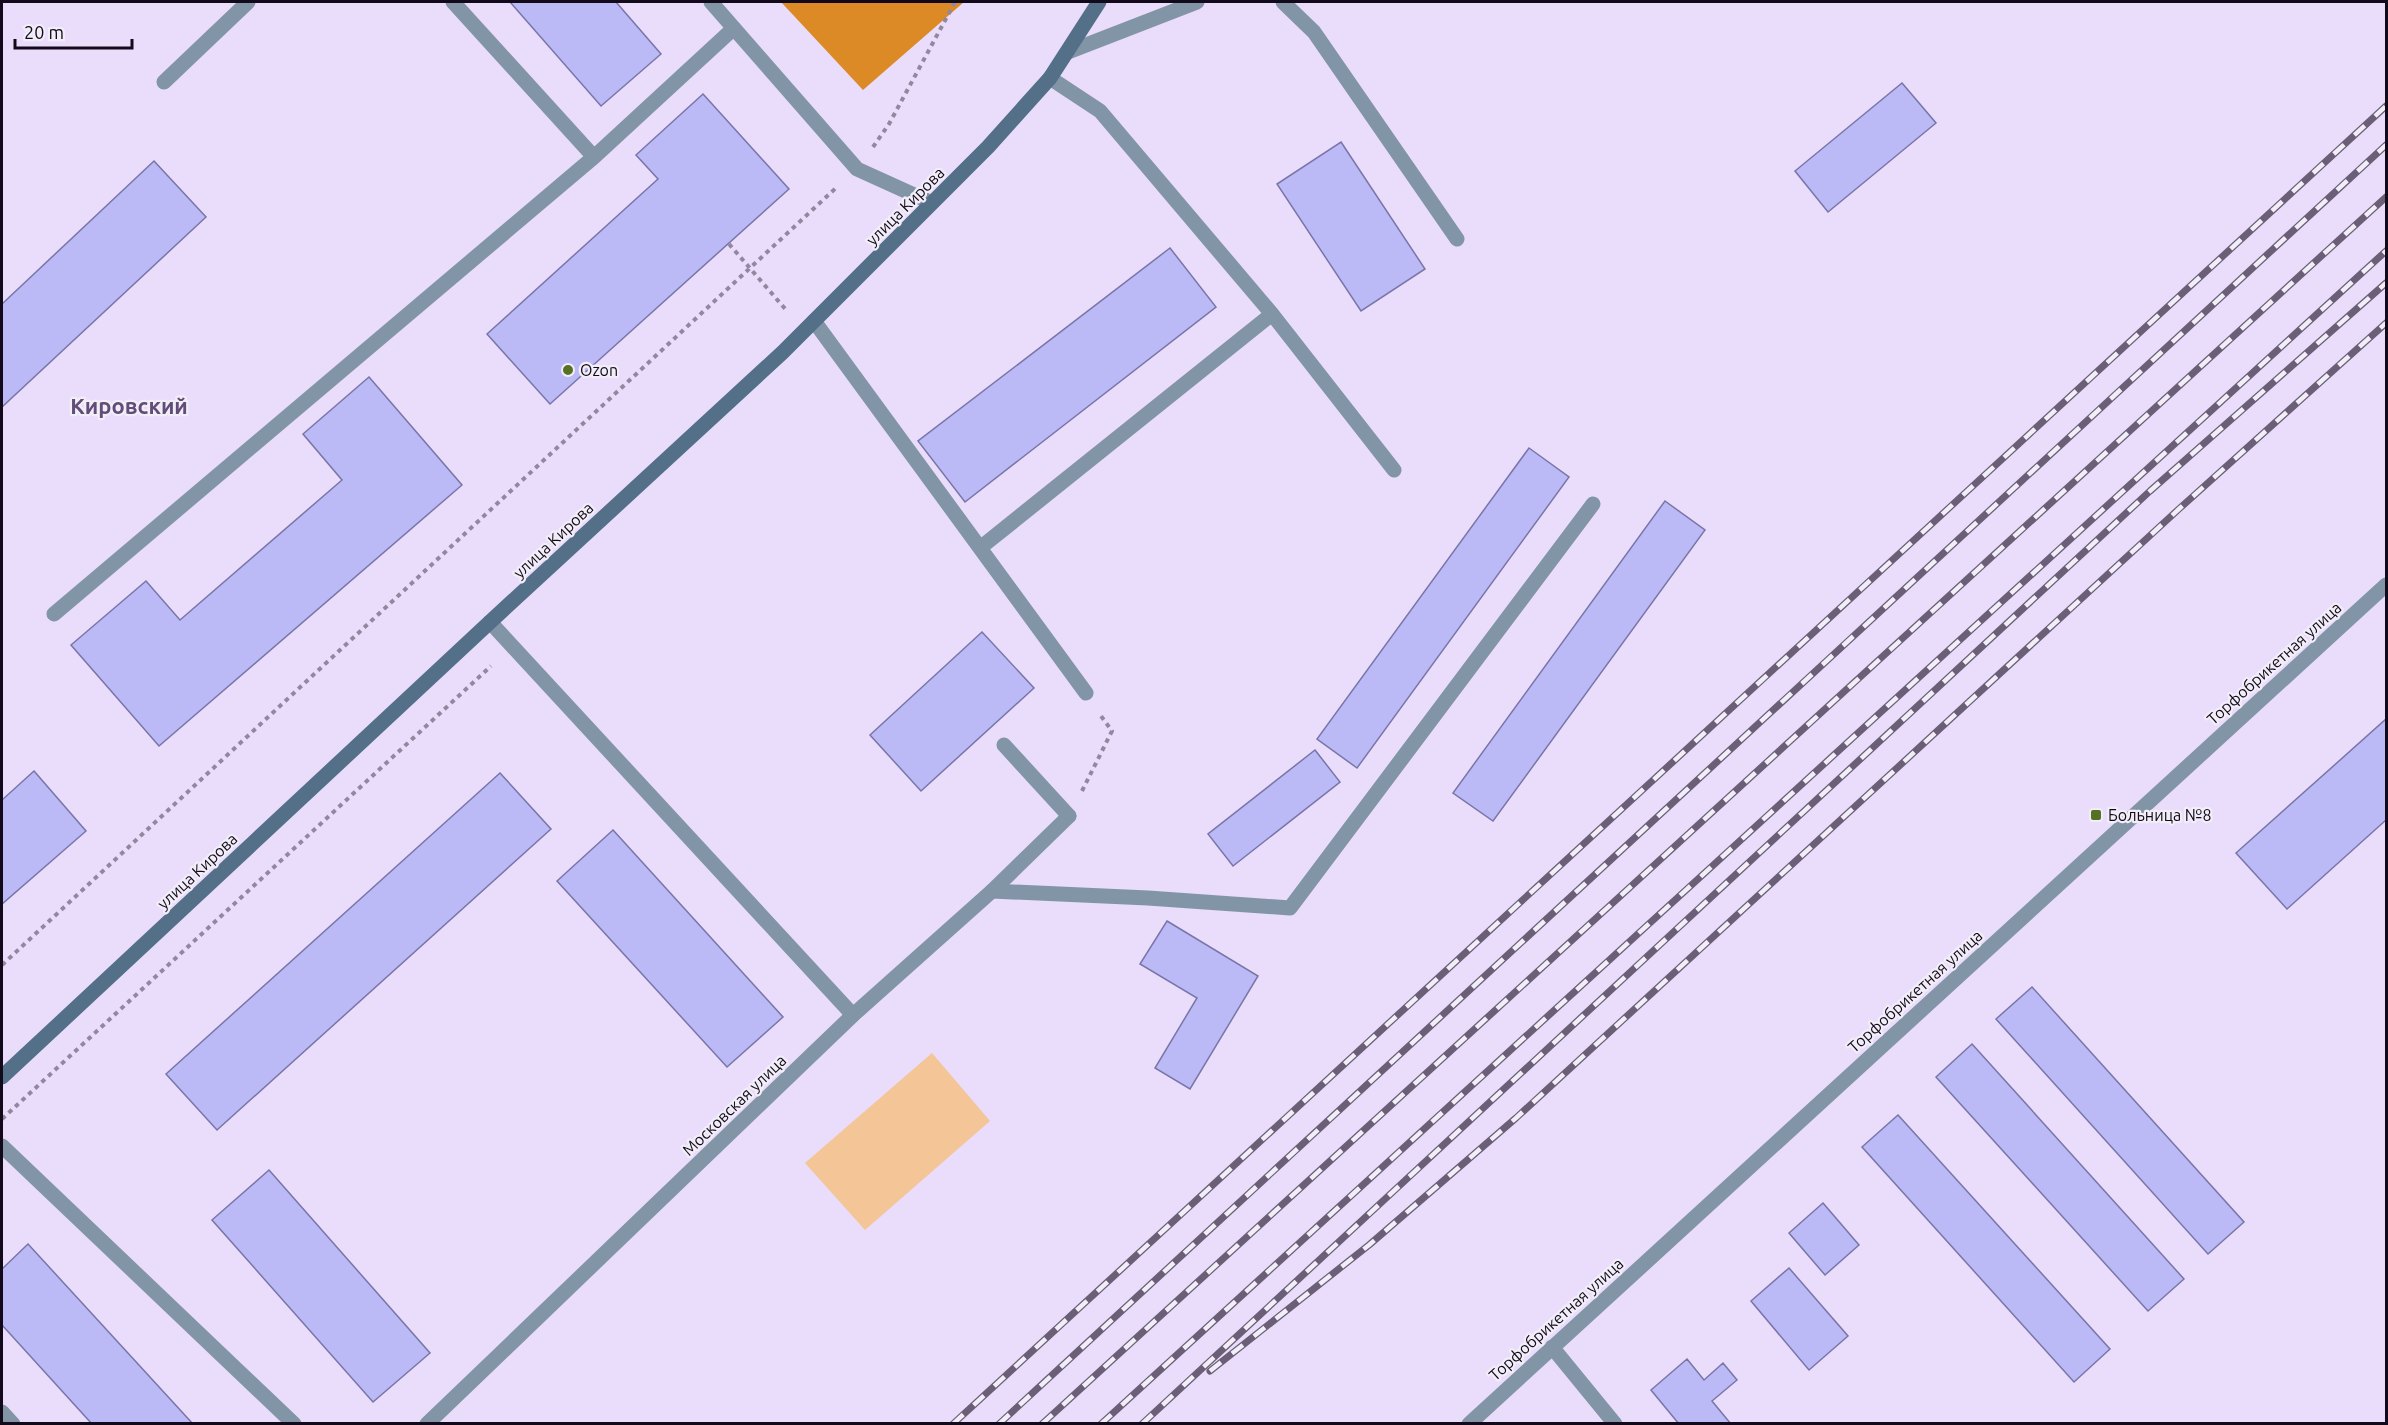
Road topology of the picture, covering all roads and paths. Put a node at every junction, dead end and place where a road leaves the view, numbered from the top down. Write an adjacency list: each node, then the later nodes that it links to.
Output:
1 (249, 2): 11 (street)
2 (453, 2): 12 (street)
3 (711, 2): 8 (street)
4 (955, 2): 13 (path)
5 (1099, 2): 9 (street, улица Кирова)
6 (1197, 2): 9 (street)
7 (1282, 2): 15 (street)
8 (734, 28): 12 (street); 13 (street)
9 (1068, 52): 10 (street, улица Кирова)
10 (1050, 78): 14 (street, улица Кирова); 18 (street)
11 (164, 82)
12 (594, 157): 24 (street)
13 (857, 169): 14 (street); 17 (path)
14 (932, 203): 19 (street, улица Кирова)
15 (1457, 239)
16 (729, 244): 17 (path)
17 (750, 268): 19 (path); 31 (path)
18 (1272, 314): 20 (street); 22 (street)
19 (809, 326): 22 (street); 25 (street, улица Кирова)
20 (1394, 470)
21 (1593, 504): 30 (street)
22 (980, 548): 27 (street)
23 (2386, 585): 36 (street, Торфобрикетная улица)
24 (54, 614)
25 (490, 622): 26 (street); 33 (street, улица Кирова)
26 (512, 646): 32 (street); 34 (path)
27 (1086, 693): 29 (path)
28 (1004, 745): 29 (street)
29 (1069, 816): 30 (street, Московская улица)
30 (992, 891): 32 (street, Московская улица)
31 (2, 965)
32 (854, 1015): 40 (street, Московская улица)
33 (2, 1077)
34 (2, 1120)
35 (2, 1146): 39 (street)
36 (1552, 1347): 41 (street, Торфобрикетная улица); 42 (street)
37 (2, 1412): 38 (street)
38 (13, 1424)
39 (294, 1424)
40 (427, 1424)
41 (1469, 1424)
42 (1615, 1424)

